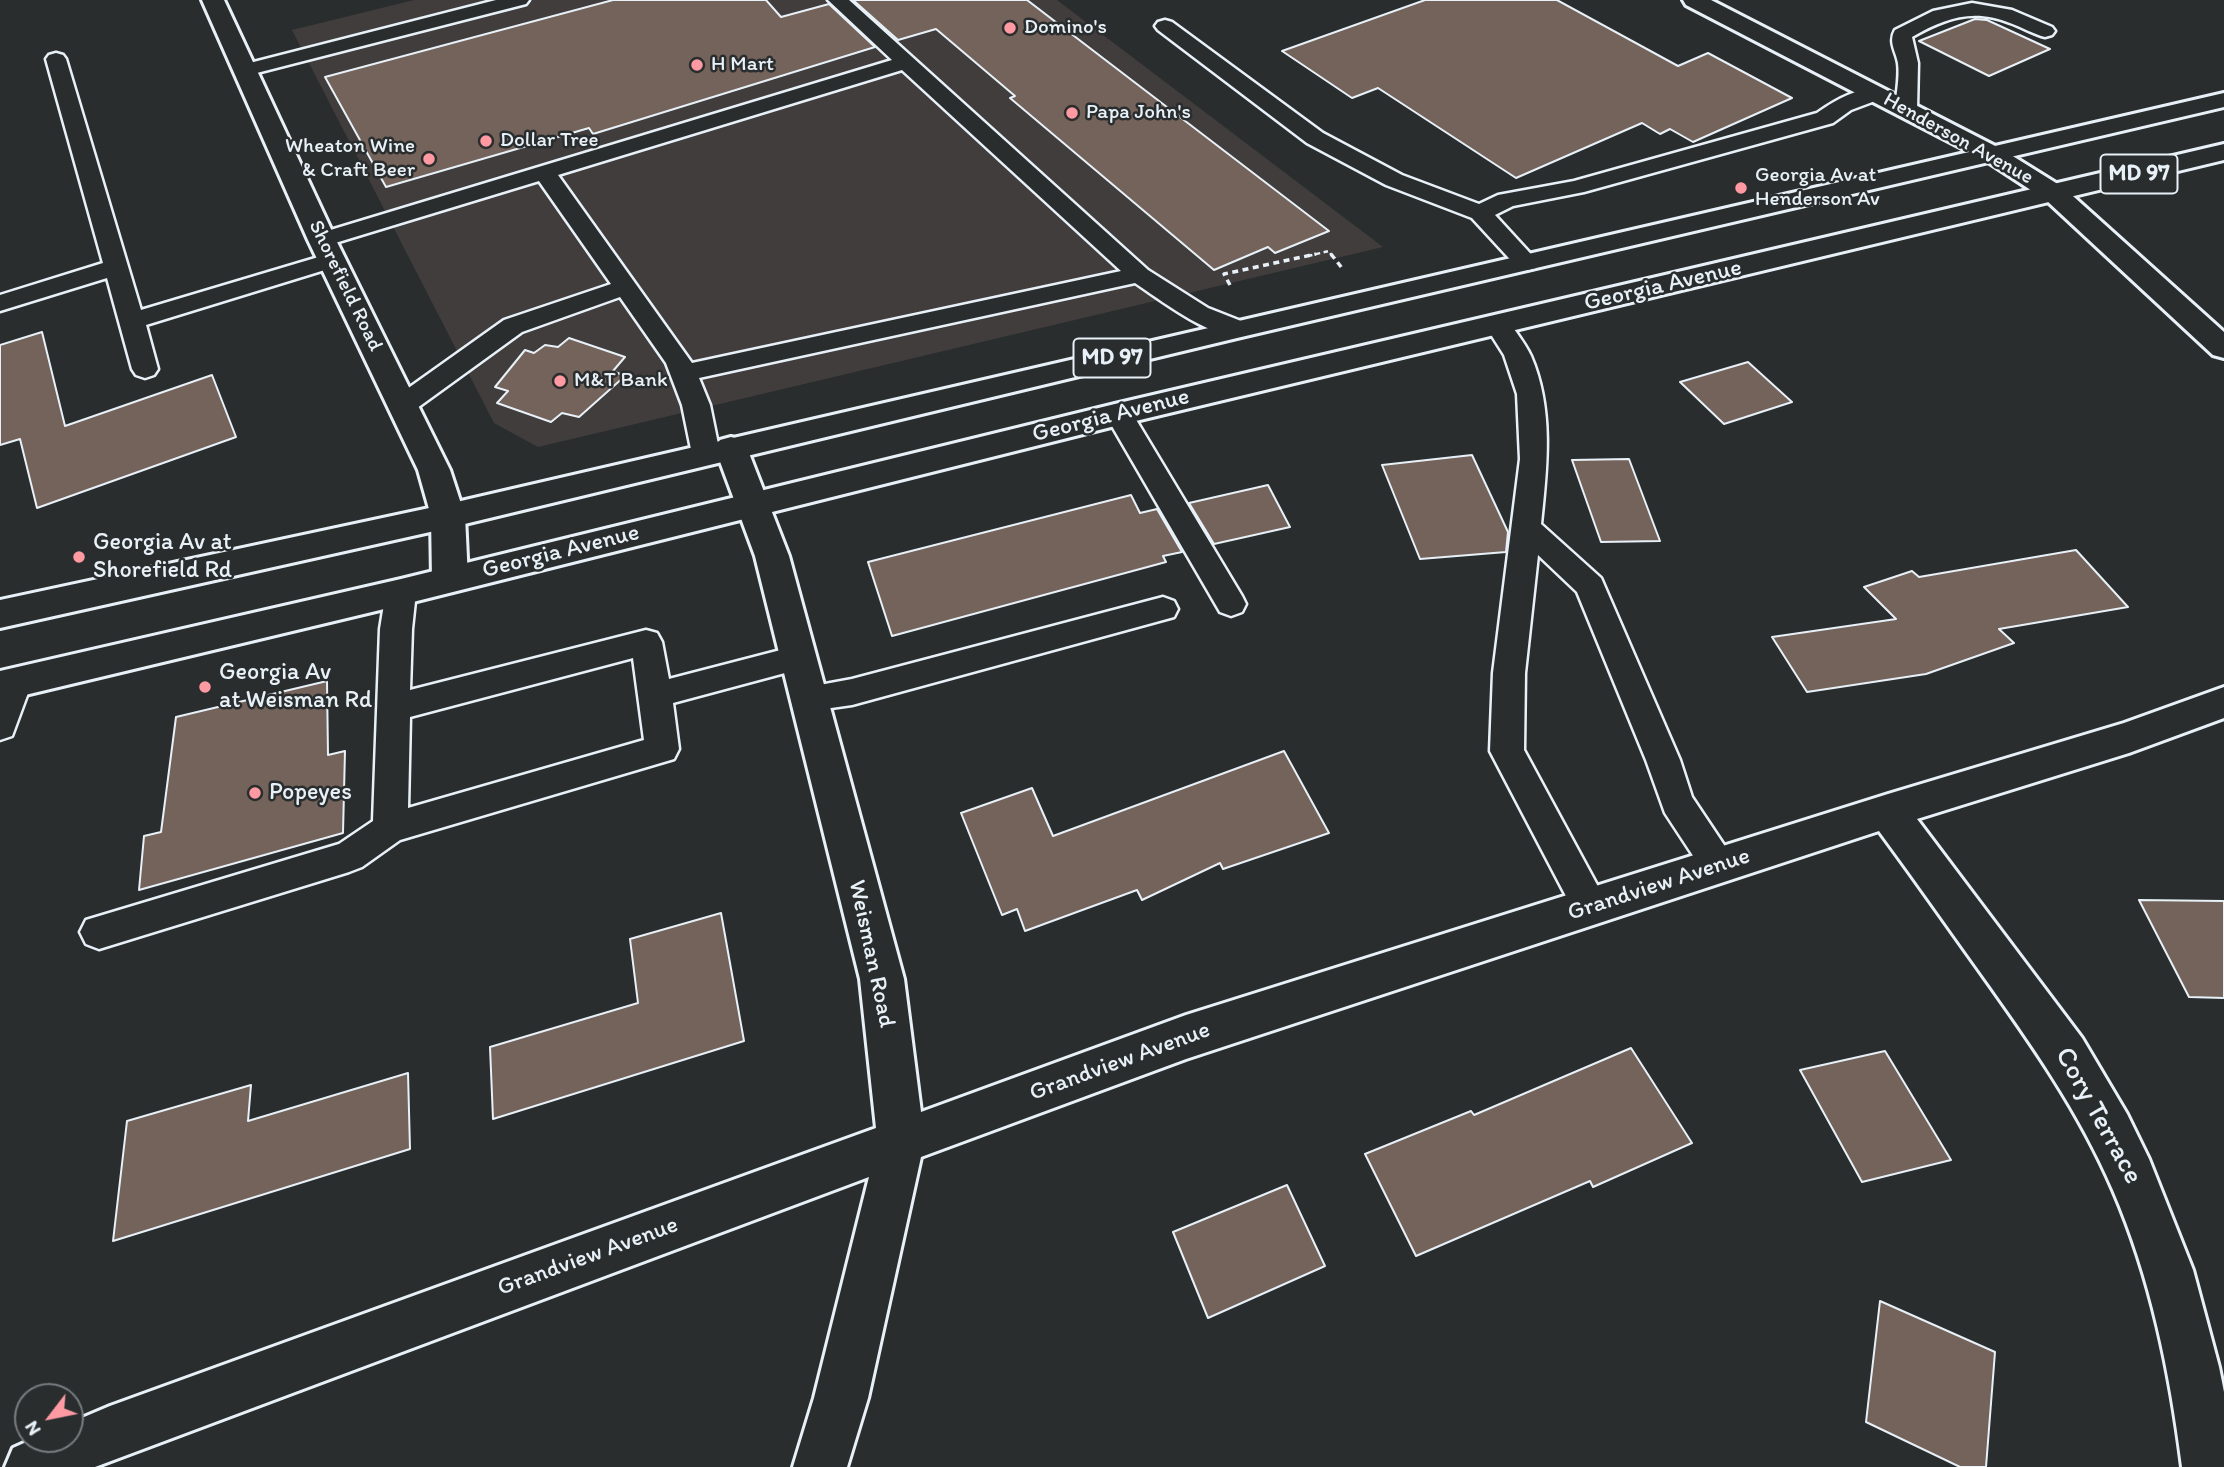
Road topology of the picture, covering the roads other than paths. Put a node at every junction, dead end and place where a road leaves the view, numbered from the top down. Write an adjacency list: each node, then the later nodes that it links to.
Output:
1 (213, 0): 9 (street, Shorefield Road)
2 (519, 0): 9 (lane)
3 (838, 0): 8 (lane)
4 (1694, 0): 10 (street, Henderson Avenue)
5 (1165, 26): 17 (lane)
6 (2045, 31): 12 (lane)
7 (56, 59): 20 (lane)
8 (906, 62): 15 (lane); 21 (lane)
9 (245, 70): 18 (street, Shorefield Road)
10 (1876, 94): 12 (street, Henderson Avenue); 17 (lane)
11 (2224, 100): 14 (street, MD 97)
12 (1906, 110): 14 (street, Henderson Avenue)
13 (2224, 152): 16 (street, Georgia Avenue / MD 97)
14 (1994, 155): 16 (street, Henderson Avenue); 19 (street, MD 97)
15 (544, 172): 18 (lane); 22 (lane)
16 (2054, 194): 26 (street, Georgia Avenue / MD 97); 29 (street, Henderson Avenue)
17 (1480, 214): 19 (lane)
18 (327, 250): 25 (lane); 34 (street, Shorefield Road)
19 (1527, 263): 27 (street, MD 97)
20 (116, 267): 23 (lane); 25 (lane)
21 (1139, 275): 27 (lane); 33 (lane)
22 (626, 287): 24 (lane); 33 (lane)
23 (0, 303)
24 (550, 314): 28 (lane); 32 (lane)
25 (132, 321): 30 (lane)
26 (1498, 325): 35 (street, Georgia Avenue / MD 97); 39 (lane)
27 (1237, 329): 36 (street, MD 97)
28 (520, 348)
29 (2224, 348)
30 (145, 369)
31 (496, 369): 32 (lane)
32 (454, 371): 34 (lane)
33 (684, 373): 36 (lane)
34 (402, 405): 38 (street, Shorefield Road)
35 (1119, 414): 37 (street, Georgia Avenue / MD 97); 42 (lane)
36 (718, 451): 37 (street, Weisman Road); 38 (street, MD 97)
37 (753, 505): 40 (street, Georgia Avenue / MD 97); 45 (street, Weisman Road)
38 (448, 516): 40 (street, Shorefield Road); 44 (street, MD 97)
39 (1527, 528): 54 (lane); 55 (lane)
40 (450, 579): 41 (street, Georgia Avenue / MD 97)
41 (401, 592): 46 (street, Georgia Avenue / MD 97); 50 (lane)
42 (1231, 604)
43 (1163, 609): 48 (lane)
44 (0, 614)
45 (800, 657): 47 (lane); 48 (street, Weisman Road)
46 (8, 684): 51 (lane)
47 (656, 695): 50 (lane); 53 (lane)
48 (810, 698): 57 (street, Weisman Road)
49 (2224, 702): 52 (street, Grandview Avenue)
50 (393, 708): 53 (lane)
51 (0, 726)
52 (1888, 811): 54 (street, Grandview Avenue); 60 (street, Cory Terrace)
53 (390, 828): 56 (lane)
54 (1720, 866): 55 (street, Grandview Avenue)
55 (1591, 907): 57 (street, Grandview Avenue)
56 (99, 932)
57 (901, 1142): 58 (street, Grandview Avenue); 59 (street, Weisman Road)
58 (32, 1467)
59 (820, 1467)
60 (2209, 1467)

